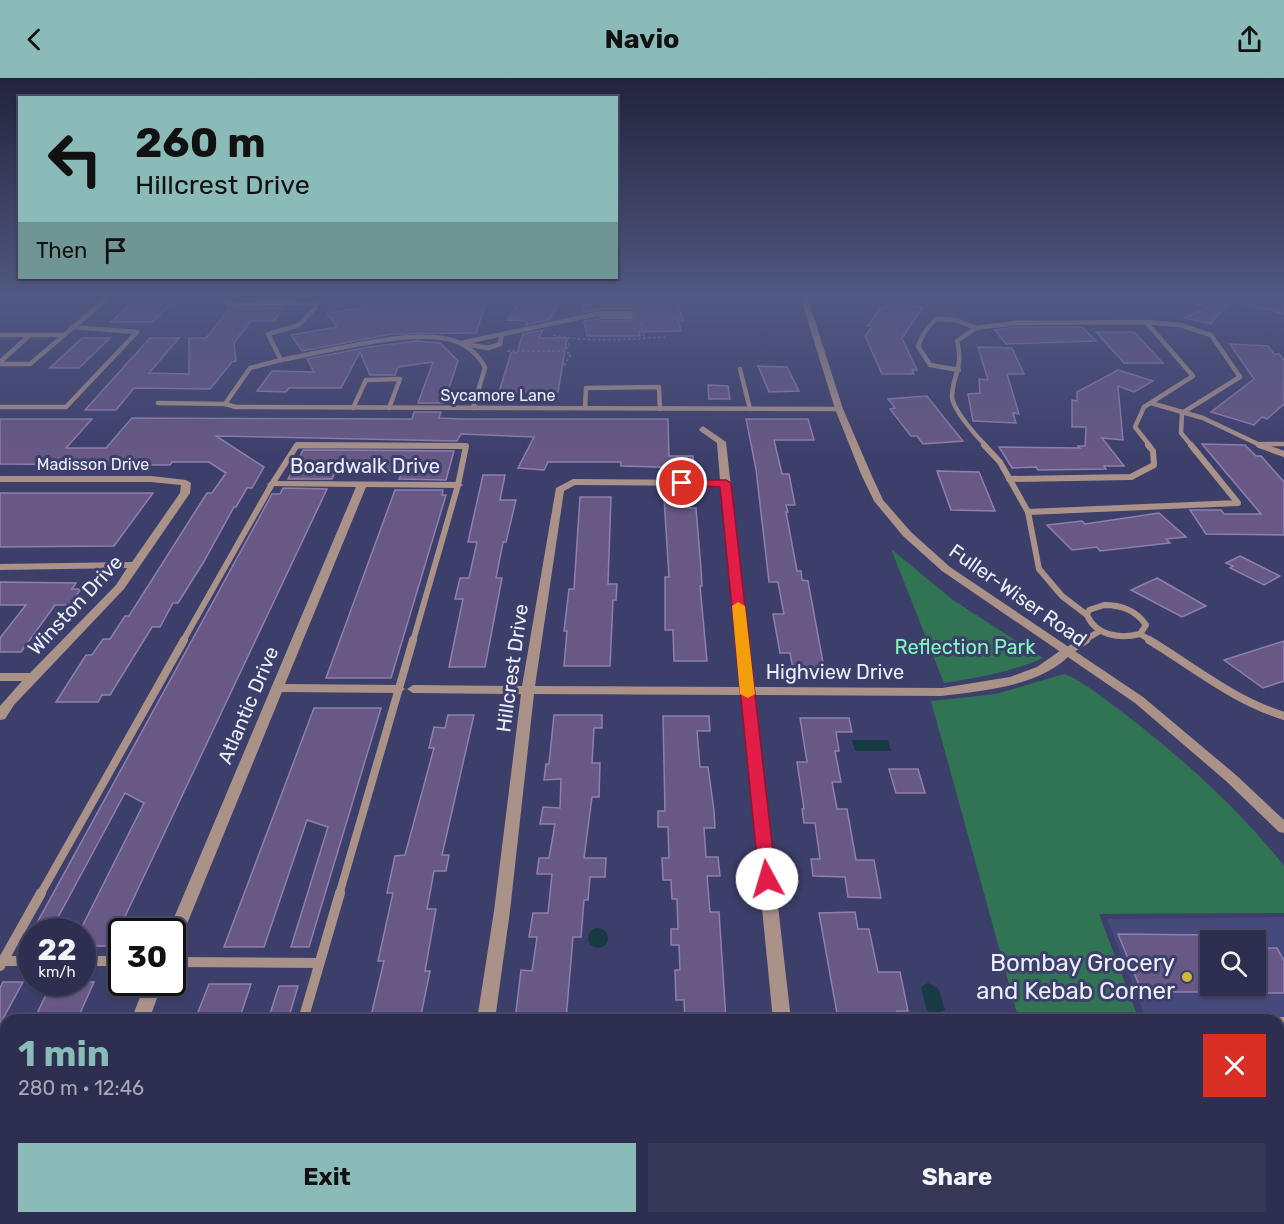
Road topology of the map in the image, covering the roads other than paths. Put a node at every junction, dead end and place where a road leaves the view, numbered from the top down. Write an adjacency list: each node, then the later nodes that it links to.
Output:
1 (14, 349): 13 (lane)
2 (47, 349): 13 (lane)
3 (120, 349): 19 (lane)
4 (276, 349): 12 (lane)
5 (341, 349): 12 (lane)
6 (468, 349): 22 (lane)
7 (820, 349): 26 (street, Fuller-Wiser Road)
8 (920, 349): 15 (lane)
9 (959, 349): 15 (lane)
10 (1170, 349): 17 (lane)
11 (1221, 349): 27 (lane)
12 (281, 360): 18 (lane)
13 (0, 363)
14 (740, 369): 25 (lane)
15 (959, 370): 33 (lane)
16 (158, 403): 18 (lane, Sycamore Lane)
17 (1150, 403): 27 (lane); 33 (lane)
18 (225, 404): 20 (lane, Sycamore Lane)
19 (0, 407)
20 (353, 408): 21 (lane, Sycamore Lane); 21 (lane)
21 (389, 408): 22 (lane, Sycamore Lane)
22 (473, 408): 23 (lane, Sycamore Lane)
23 (585, 408): 24 (lane, Sycamore Lane); 24 (lane)
24 (660, 409): 25 (lane, Sycamore Lane)
25 (750, 409): 26 (lane, Sycamore Lane)
26 (839, 409): 45 (street, Fuller-Wiser Road)
27 (1182, 413): 29 (lane); 39 (lane)
28 (703, 429): 35 (street)
29 (1261, 444): 30 (lane); 31 (lane)
30 (1284, 444)
31 (1284, 454)
32 (0, 479): 34 (street, Madisson Drive)
33 (1010, 479): 39 (lane)
34 (186, 483): 40 (street, Winston Drive)
35 (726, 483): 51 (street, Hillcrest Drive); 52 (street)
36 (272, 484): 37 (lane); 38 (street, Boardwalk Drive); 59 (lane)
37 (458, 484): 38 (street, Boardwalk Drive); 49 (lane)
38 (362, 485): 48 (street, Atlantic Drive)
39 (1028, 512): 42 (lane)
40 (137, 565): 41 (street); 47 (street, Winston Drive)
41 (0, 567)
42 (1087, 615): 43 (lane); 44 (lane)
43 (1100, 631): 44 (lane); 45 (lane)
44 (1140, 634): 54 (lane)
45 (1068, 651): 52 (street, Highview Drive); 55 (street, Fuller-Wiser Road)
46 (0, 677): 47 (street)
47 (33, 677): 53 (street, Winston Drive)
48 (278, 688): 49 (street); 56 (street, Atlantic Drive)
49 (399, 689): 60 (lane)
50 (413, 689): 51 (street, Highview Drive)
51 (528, 690): 52 (street, Highview Drive); 64 (street, Hillcrest Drive)
52 (747, 691): 65 (street)
53 (0, 716)
54 (1284, 716)
55 (1284, 828)
56 (182, 918)
57 (18, 962): 59 (lane)
58 (186, 962): 60 (lane)
59 (2, 963)
60 (319, 963): 63 (lane)
61 (149, 996): 62 (street)
62 (142, 1014)
63 (305, 1014)
64 (487, 1014)
65 (781, 1014)

